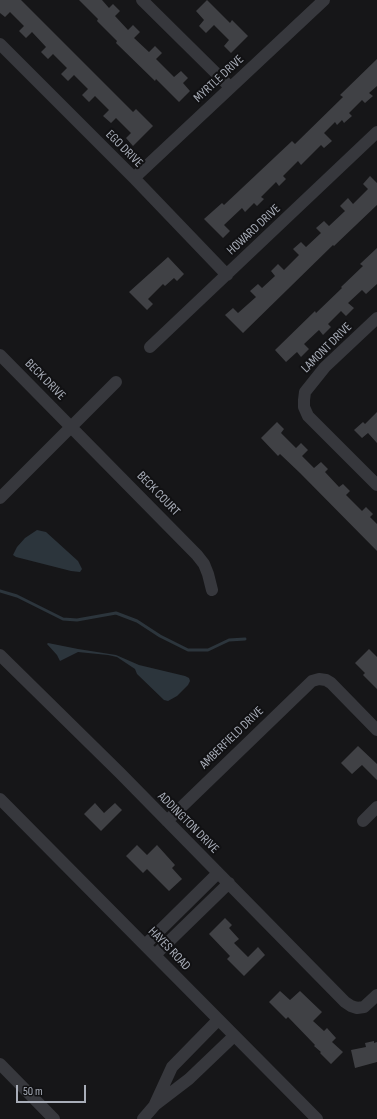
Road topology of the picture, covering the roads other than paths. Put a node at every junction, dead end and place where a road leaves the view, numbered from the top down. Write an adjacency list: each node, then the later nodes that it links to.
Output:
1 (142, 0): 4 (street)
2 (324, 0): 4 (street, MYRTLE DRIVE)
3 (0, 44): 6 (street, EGO DRIVE)
4 (230, 87): 6 (street, MYRTLE DRIVE)
5 (377, 132): 7 (street, HOWARD DRIVE)
6 (134, 178): 7 (street, EGO DRIVE)
7 (227, 274): 9 (street, HOWARD DRIVE)
8 (377, 318): 13 (street, LAMONT DRIVE)
9 (150, 347)
10 (0, 354): 12 (street, BECK DRIVE)
11 (116, 382): 12 (street)
12 (72, 426): 14 (street); 15 (street, BECK COURT)
13 (377, 485)
14 (0, 498)
15 (212, 590)
16 (0, 655): 20 (street, ADDINGTON DRIVE)
17 (377, 730): 20 (street, AMBERFIELD DRIVE)
18 (0, 799): 24 (street, HAYES ROAD)
19 (377, 807): 21 (street)
20 (167, 821): 22 (street, ADDINGTON DRIVE)
21 (362, 821)
22 (218, 873): 23 (street, ADDINGTON DRIVE); 24 (street)
23 (228, 883): 25 (street); 26 (street, ADDINGTON DRIVE)
24 (145, 945): 25 (street, HAYES ROAD)
25 (155, 955): 27 (street, HAYES ROAD)
26 (377, 995)
27 (218, 1020): 28 (street, HAYES ROAD); 30 (street)
28 (234, 1036): 30 (street); 33 (street, HAYES ROAD)
29 (0, 1064): 31 (street)
30 (155, 1105): 32 (street)
31 (54, 1119)
32 (142, 1119)
33 (317, 1119)

